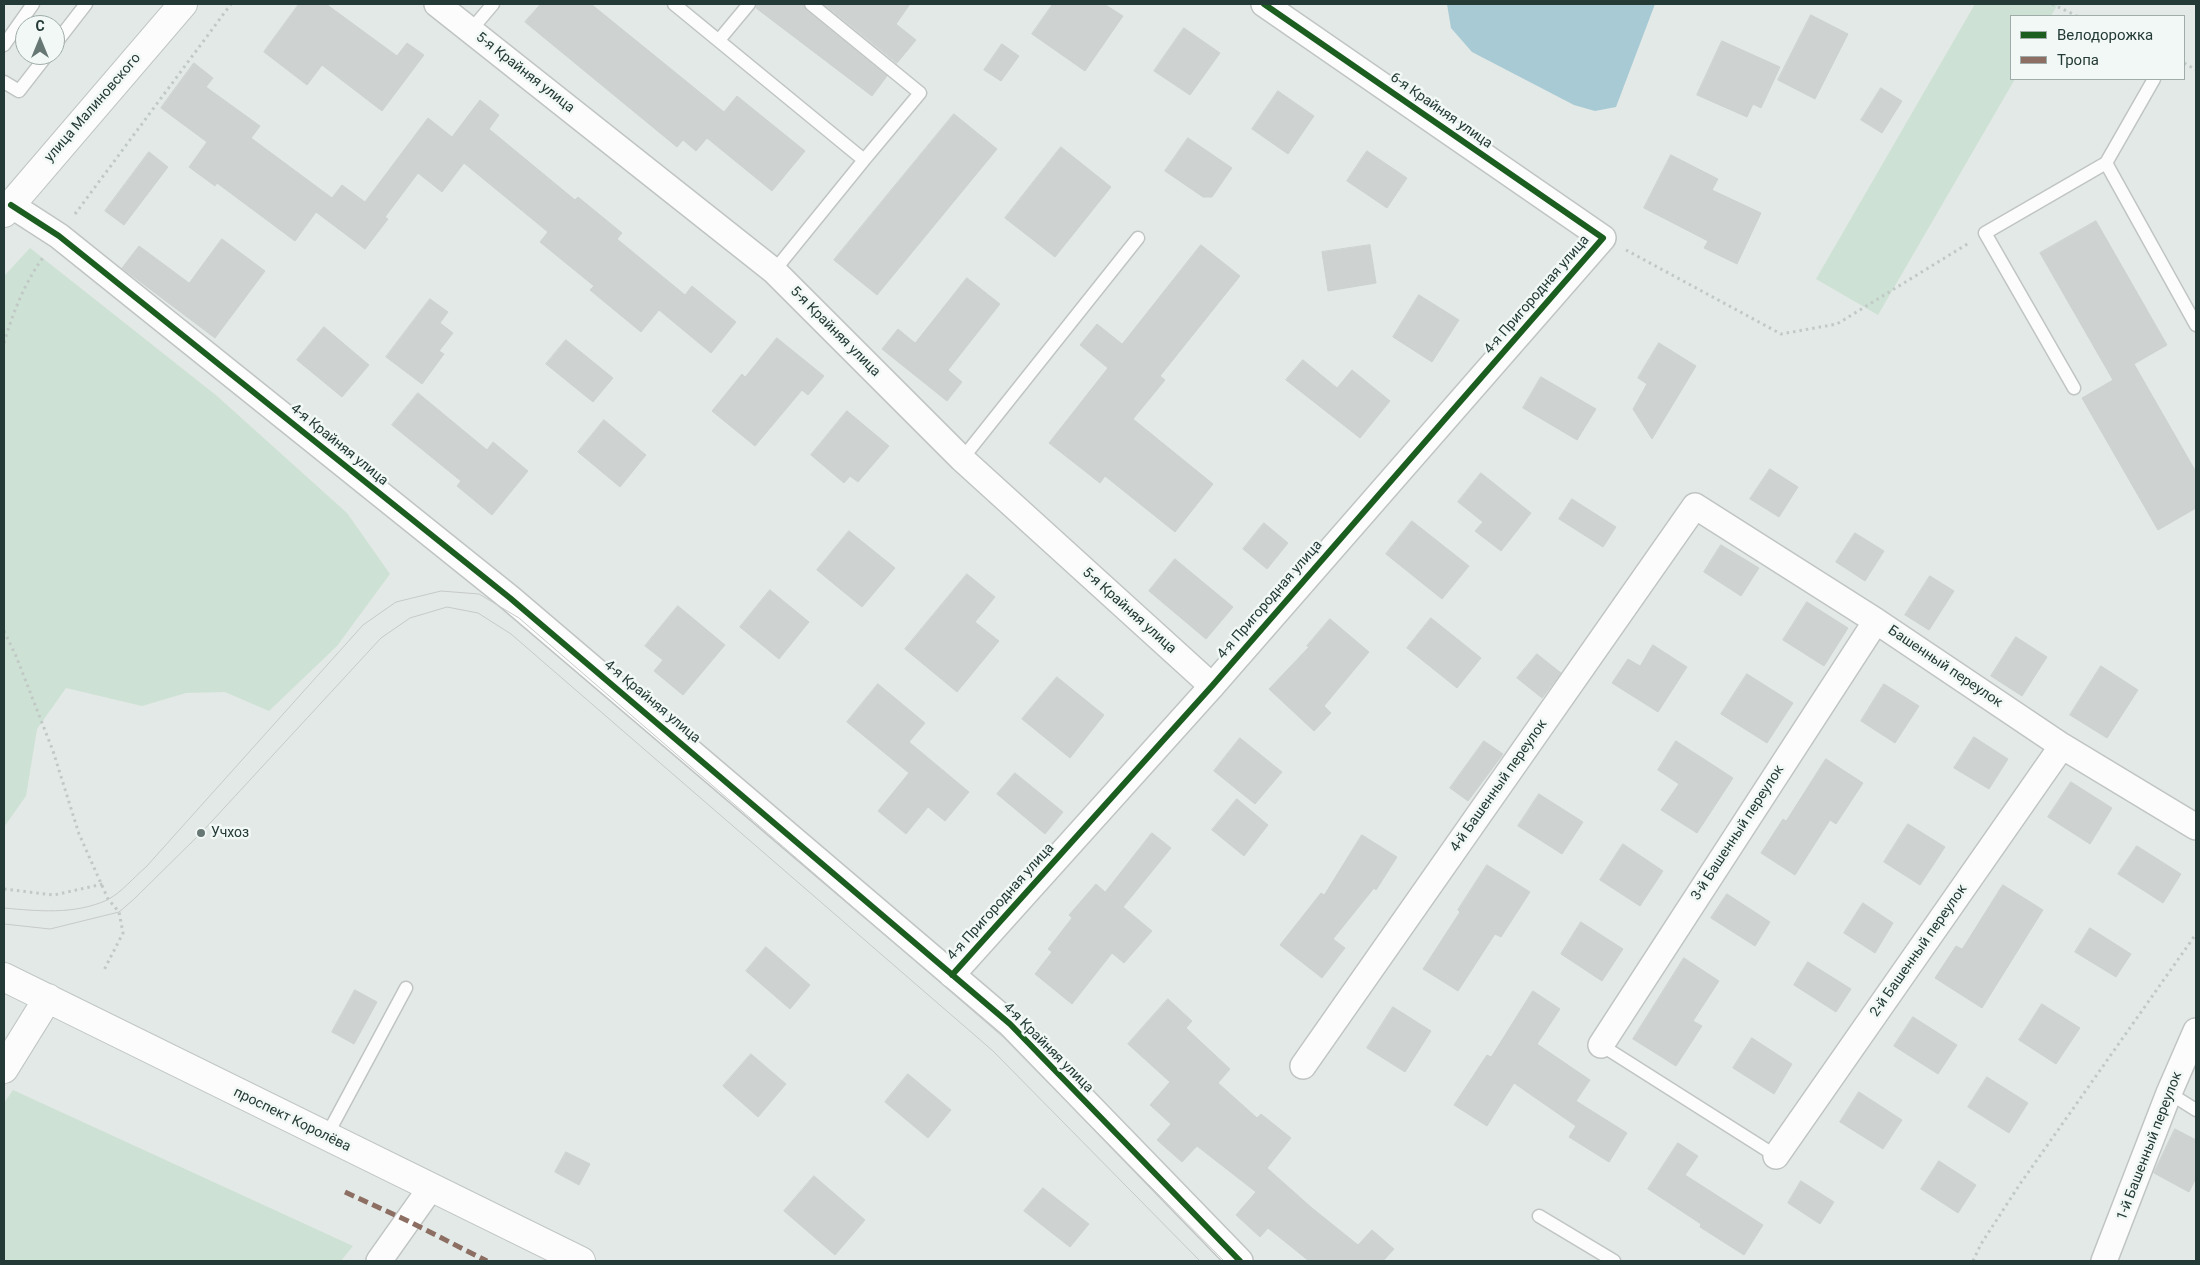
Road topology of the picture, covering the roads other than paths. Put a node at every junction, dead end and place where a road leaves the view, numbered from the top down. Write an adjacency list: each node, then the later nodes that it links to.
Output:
1 (34, 4): 13 (lane)
2 (86, 4): 11 (lane)
3 (183, 4): 19 (main road, улица Малиновского)
4 (437, 4): 10 (street, 5-я Крайняя улица)
5 (493, 4): 10 (lane)
6 (674, 4): 12 (lane)
7 (749, 4): 12 (lane)
8 (811, 4): 17 (lane)
9 (1264, 4): 21 (street, 6-я Крайняя улица)
10 (471, 30): 22 (street, 5-я Крайняя улица)
11 (65, 31)
12 (719, 40): 17 (lane)
13 (4, 45)
14 (38, 65): 16 (lane)
15 (2153, 80): 18 (lane)
16 (4, 82)
17 (864, 160): 22 (lane)
18 (2106, 164): 23 (lane); 24 (lane)
19 (6, 206): 31 (street, 4-я Крайняя улица)
20 (1138, 238): 25 (lane)
21 (1603, 238): 28 (street, 4-я Пригородная улица)
22 (774, 271): 25 (street, 5-я Крайняя улица)
23 (2196, 325)
24 (2074, 388)
25 (962, 459): 28 (street, 5-я Крайняя улица)
26 (1695, 506): 27 (street, Башенный переулок); 37 (street, 4-й Башенный переулок)
27 (1876, 621): 29 (street, Башенный переулок); 36 (street, 3-й Башенный переулок)
28 (1212, 686): 31 (street, 4-я Пригородная улица)
29 (2062, 746): 30 (street, Башенный переулок); 42 (street, 2-й Башенный переулок)
30 (2196, 827)
31 (952, 975): 47 (street, 4-я Крайняя улица)
32 (4, 977): 34 (main road, проспект Королёва)
33 (406, 988): 41 (lane)
34 (48, 998): 38 (main road); 41 (main road, проспект Королёва)
35 (2196, 1031): 39 (street, 1-й Башенный переулок)
36 (1601, 1045): 42 (lane)
37 (1303, 1066)
38 (4, 1069)
39 (2169, 1093): 40 (lane); 49 (street, 1-й Башенный переулок)
40 (2196, 1110)
41 (326, 1137): 43 (main road, проспект Королёва)
42 (1776, 1156)
43 (430, 1188): 45 (street); 46 (main road, проспект Королёва)
44 (1539, 1216): 48 (lane)
45 (379, 1261)
46 (581, 1261)
47 (1240, 1261)
48 (1614, 1261)
49 (2104, 1261)

